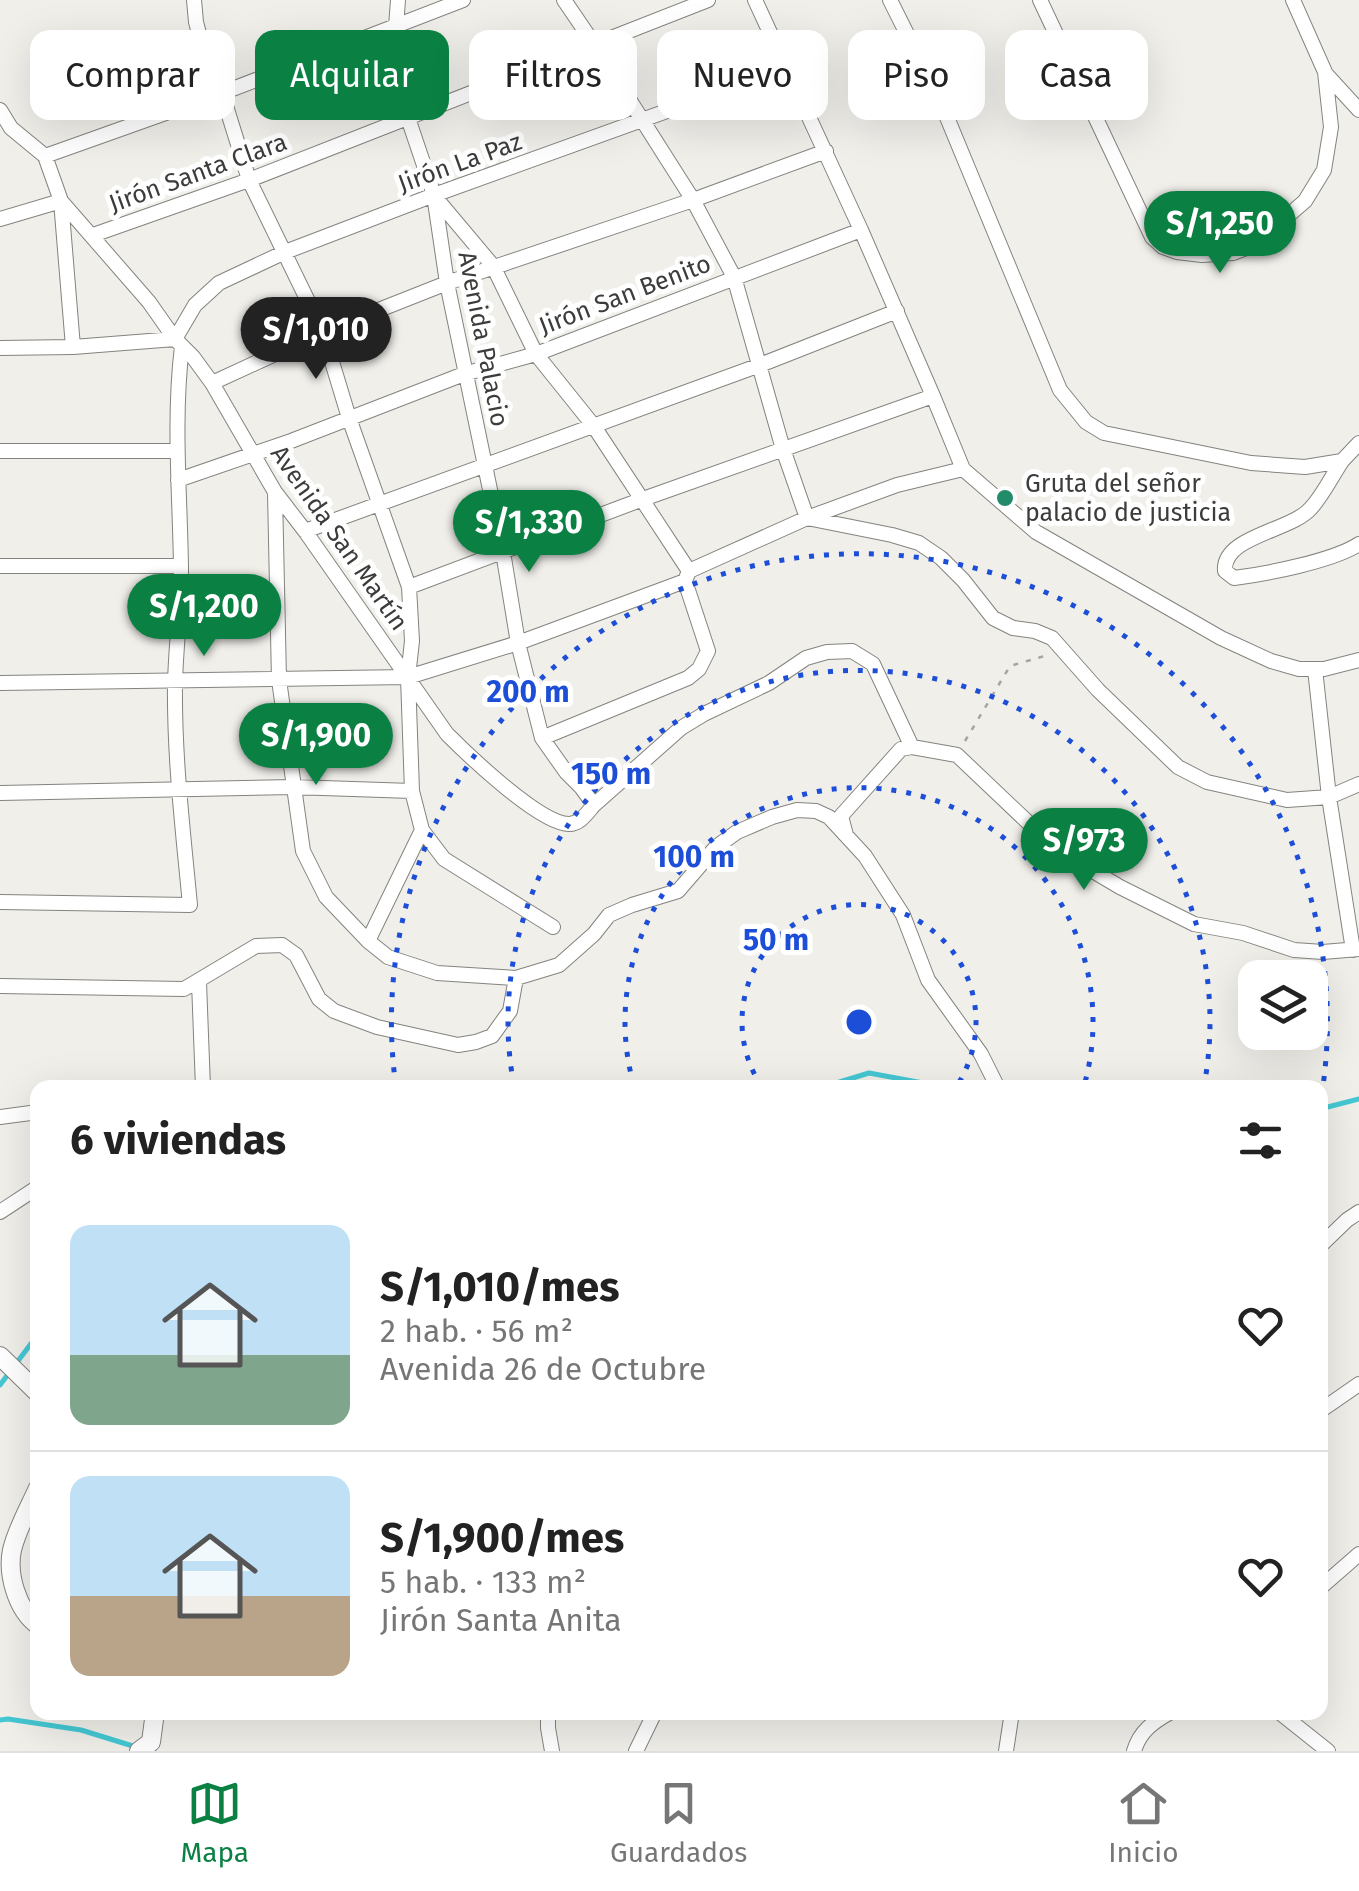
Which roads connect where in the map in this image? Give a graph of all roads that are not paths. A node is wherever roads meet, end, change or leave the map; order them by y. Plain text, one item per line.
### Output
1 (194, 0) edge
2 (398, 0) edge
3 (463, 0) edge
4 (564, 0) edge
5 (708, 0) edge
6 (755, 0) edge
7 (890, 0) edge
8 (1040, 0) edge
9 (1292, 0) edge
10 (396, 27) junction
11 (198, 30) edge
12 (396, 30) edge
13 (584, 30) edge
14 (630, 30) edge
15 (769, 30) edge
16 (1325, 72) junction
17 (235, 88) edge
18 (0, 110) edge
19 (637, 110) edge
20 (1359, 110) edge
21 (657, 116) edge
22 (146, 120) edge
23 (231, 120) edge
24 (403, 120) edge
25 (409, 120) edge
26 (811, 120) edge
27 (644, 121) junction
28 (5, 129) edge
29 (826, 151) junction
30 (45, 156) junction
31 (250, 180) junction
32 (434, 195) junction
33 (692, 200) junction
34 (60, 201) junction
35 (0, 219) edge
36 (862, 230) junction
37 (93, 235) junction
38 (285, 252) junction
39 (494, 266) junction
40 (734, 277) junction
41 (447, 283) junction
42 (897, 311) junction
43 (324, 332) junction
44 (178, 342) junction
45 (73, 347) junction
46 (0, 348) edge
47 (536, 354) junction
48 (760, 365) junction
49 (464, 374) junction
50 (212, 383) junction
51 (934, 396) junction
52 (349, 418) junction
53 (593, 424) junction
54 (1359, 443) edge
55 (783, 449) junction
56 (0, 450) edge
57 (177, 451) junction
58 (253, 454) junction
59 (1342, 460) junction
60 (485, 465) junction
61 (962, 469) junction
62 (178, 480) junction
63 (274, 492) junction
64 (643, 499) junction
65 (379, 503) junction
66 (807, 518) junction
67 (306, 531) junction
68 (1359, 544) edge
69 (503, 552) junction
70 (0, 566) edge
71 (181, 566) junction
72 (688, 576) junction
73 (409, 587) junction
74 (518, 643) junction
75 (1359, 660) edge
76 (1315, 669) junction
77 (408, 677) junction
78 (280, 680) junction
79 (176, 682) junction
80 (0, 683) edge
81 (542, 738) junction
82 (912, 748) junction
83 (1359, 784) edge
84 (293, 788) junction
85 (179, 789) junction
86 (412, 791) junction
87 (0, 793) edge
88 (1329, 796) junction
89 (594, 805) junction
90 (422, 830) junction
91 (846, 836) junction
92 (0, 902) edge
93 (553, 927) dead end
94 (368, 941) junction
95 (1356, 950) edge
96 (516, 978) junction
97 (198, 982) junction
98 (0, 986) edge
99 (204, 1080) edge
100 (994, 1080) edge
101 (30, 1113) edge
102 (0, 1117) edge
103 (30, 1192) edge
104 (0, 1212) edge
105 (1359, 1212) edge
106 (1328, 1238) edge
107 (2, 1357) edge
108 (1359, 1384) edge
109 (30, 1385) edge
110 (1328, 1406) edge
111 (30, 1507) edge
112 (1359, 1554) edge
113 (1328, 1579) edge
114 (30, 1619) edge
115 (155, 1720) edge
116 (548, 1720) edge
117 (651, 1720) edge
118 (1011, 1720) edge
119 (1158, 1720) edge
120 (1289, 1720) edge
121 (139, 1751) edge
122 (552, 1751) edge
123 (636, 1751) edge
124 (1006, 1751) edge
125 (1134, 1751) edge
126 (1328, 1751) edge

1 - 11 street
2 - 10 street, Avenida Palacio
3 - 10 street
4 - 13 street
5 - 14 street, Jirón Santa Clara
6 - 15 street
7 - 59 street
8 - 16 street
9 - 16 street
10 - 12 street, Avenida Palacio
10 - 17 street
16 - 20 street
18 - 28 street
19 - 27 street
21 - 27 street, Jirón La Paz
22 - 30 street
23 - 31 street
24 - 31 street, Jirón Santa Clara
25 - 32 street, Avenida Palacio
26 - 29 street
27 - 32 street, Jirón La Paz
27 - 33 street
28 - 30 street
29 - 33 street
29 - 36 street
30 - 34 street, Avenida San Martín
31 - 37 street, Jirón Santa Clara
31 - 38 street
32 - 38 street, Jirón La Paz
32 - 39 street
32 - 41 street, Avenida Palacio
33 - 39 street
33 - 40 street
34 - 35 street
34 - 37 street, Avenida San Martín
34 - 45 street
36 - 40 street, Jirón San Benito
36 - 42 street
37 - 44 street, Avenida San Martín
38 - 43 street
38 - 44 street, Jirón La Paz
39 - 41 street
39 - 47 street
40 - 47 street, Jirón San Benito
40 - 48 street
41 - 43 street
41 - 49 street, Avenida Palacio
42 - 48 street
42 - 51 street
43 - 50 street
43 - 52 street
44 - 45 street
44 - 50 street, Avenida San Martín
44 - 57 street
45 - 46 street
47 - 49 street, Jirón San Benito
47 - 53 street
48 - 53 street
48 - 55 street
49 - 52 street, Jirón San Benito
49 - 60 street, Avenida Palacio
50 - 58 street, Avenida San Martín
51 - 55 street
51 - 61 street
52 - 58 street, Jirón San Benito
52 - 65 street
53 - 60 street
53 - 64 street
54 - 59 street
55 - 64 street
55 - 66 street
56 - 57 street
57 - 62 street
58 - 62 street, Jirón San Benito
58 - 63 street, Avenida San Martín
59 - 68 street
60 - 65 street
60 - 69 street, Avenida Palacio
61 - 66 street
61 - 76 street
62 - 71 street
63 - 67 street, Avenida San Martín
63 - 78 street
64 - 69 street
64 - 72 street
65 - 67 street
65 - 73 street
66 - 72 street
66 - 88 street
67 - 77 street, Avenida San Martín
69 - 73 street
69 - 74 street, Avenida Palacio
70 - 71 street
71 - 79 street
72 - 74 street
72 - 81 street
73 - 77 street
74 - 77 street
74 - 81 street, Avenida Palacio
75 - 76 street
76 - 88 street
77 - 78 street
77 - 86 street
77 - 89 street
78 - 79 street
78 - 84 street
79 - 80 street
79 - 85 street
81 - 89 street, Avenida Palacio
82 - 89 street
82 - 91 street
82 - 95 street
83 - 88 street
84 - 85 street
84 - 86 street
84 - 94 street
85 - 87 street
85 - 92 street
86 - 90 street
88 - 95 street
90 - 93 street
90 - 94 street
91 - 96 street
91 - 100 street
94 - 96 street
96 - 97 street
97 - 98 street
97 - 99 street
101 - 102 street
103 - 104 street
105 - 106 street
107 - 109 street
108 - 110 street
111 - 114 street
112 - 113 street
115 - 121 street
116 - 122 street
117 - 123 street
118 - 124 street
119 - 125 street
120 - 126 street

